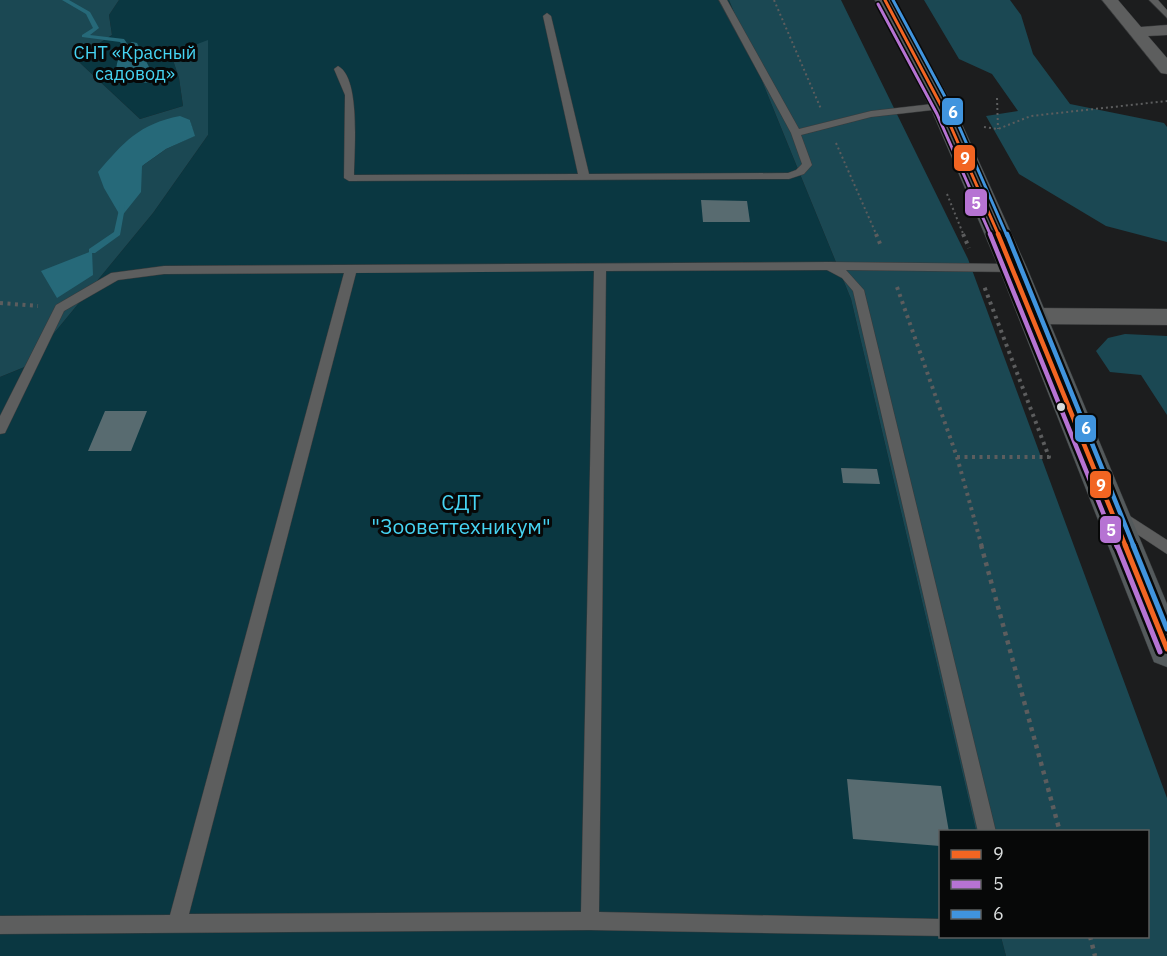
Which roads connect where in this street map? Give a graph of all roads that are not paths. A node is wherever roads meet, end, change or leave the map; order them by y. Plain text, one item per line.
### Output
1 (723, 0) edge
2 (885, 0) edge
3 (1110, 0) edge
4 (1153, 0) edge
5 (1165, 11) edge
6 (547, 16) dead end
7 (1167, 30) edge
8 (1137, 32) junction
9 (338, 69) dead end
10 (1167, 69) edge
11 (941, 106) junction
12 (796, 133) junction
13 (584, 176) junction
14 (829, 266) junction
15 (600, 268) junction
16 (1013, 268) junction
17 (351, 269) junction
18 (1033, 316) junction
19 (1167, 317) edge
20 (0, 429) edge
21 (1110, 508) junction
22 (1167, 548) edge
23 (1167, 649) edge
24 (987, 830) edge
25 (590, 921) junction
26 (177, 924) junction
27 (0, 925) edge
28 (939, 928) edge

1 - 12 lane
2 - 11 main road
3 - 8 street
4 - 5 lane
6 - 13 lane
7 - 8 street
8 - 10 street
9 - 13 lane
11 - 12 lane
11 - 16 main road
12 - 13 lane
14 - 15 lane
14 - 16 lane
14 - 24 lane
15 - 17 lane
15 - 25 lane
16 - 18 main road
17 - 20 lane
17 - 26 lane
18 - 19 street
18 - 21 main road
21 - 22 lane
21 - 23 main road
25 - 26 lane
25 - 28 lane
26 - 27 lane

